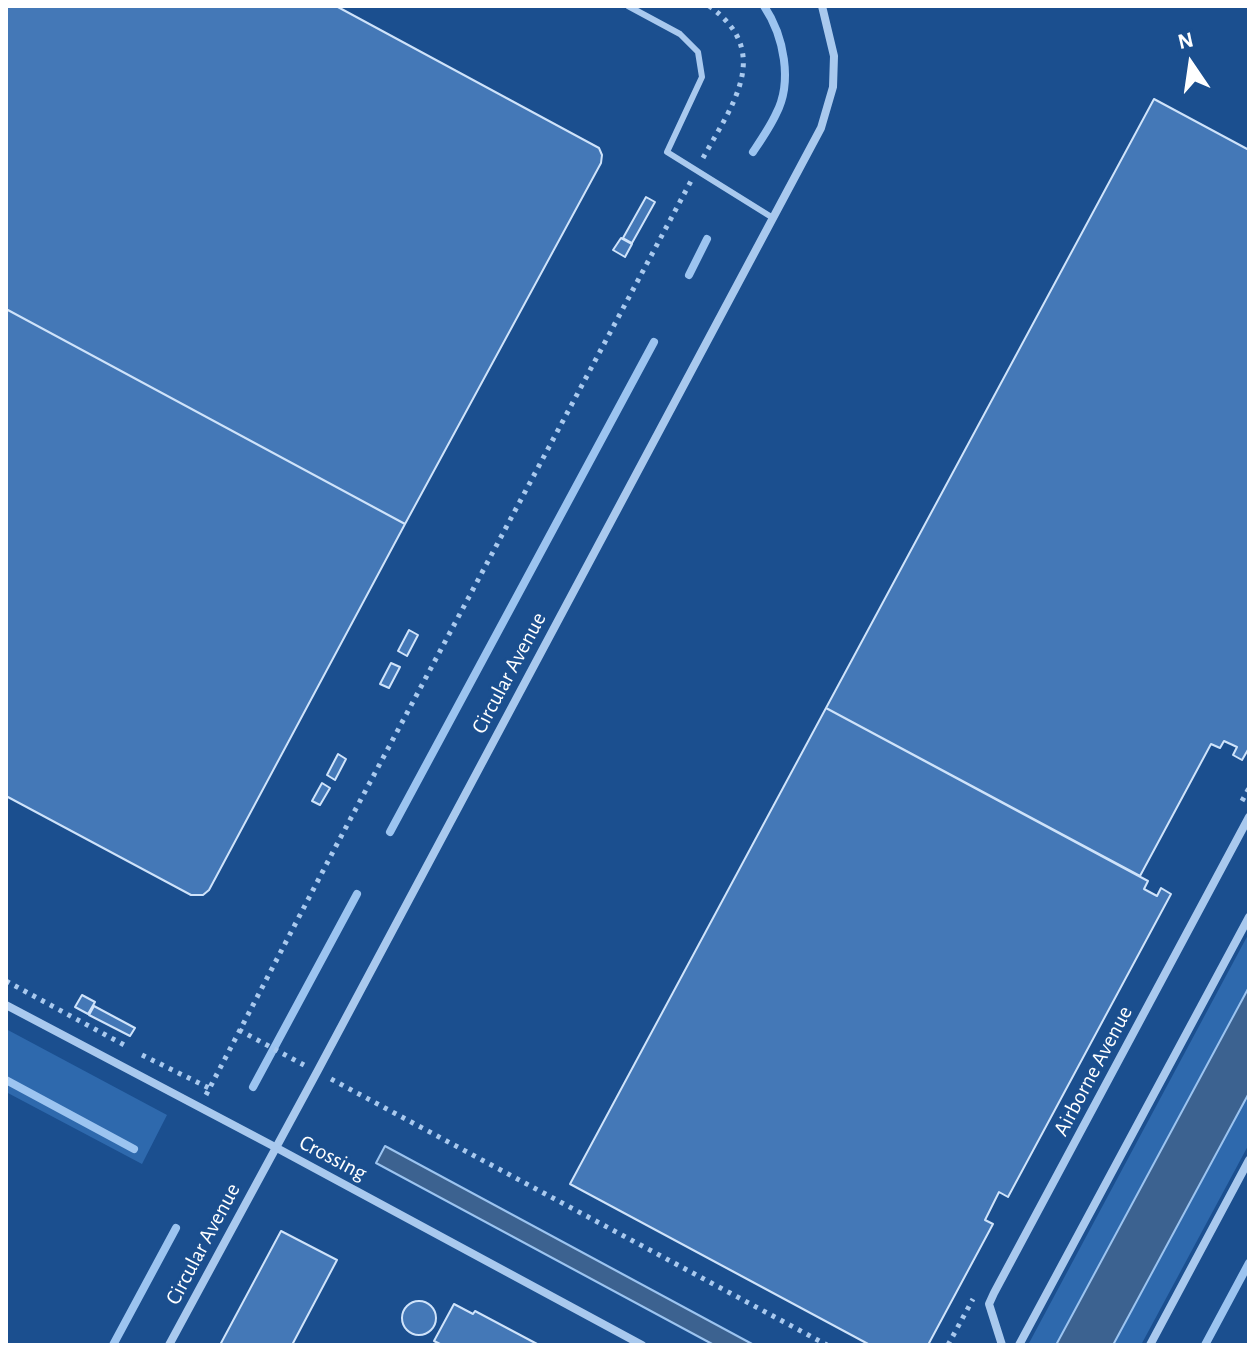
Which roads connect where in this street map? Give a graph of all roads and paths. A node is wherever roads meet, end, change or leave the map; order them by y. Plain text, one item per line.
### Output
1 (628, 6) edge
2 (709, 6) edge
3 (822, 6) edge
4 (697, 171) junction
5 (773, 218) junction
6 (1249, 817) edge
7 (1249, 917) edge
8 (6, 981) edge
9 (6, 1005) edge
10 (239, 1030) junction
11 (127, 1047) dead end
12 (140, 1054) dead end
13 (313, 1070) junction
14 (209, 1088) junction
15 (199, 1108) junction
16 (275, 1147) junction
17 (1249, 1160) edge
18 (169, 1345) edge
19 (642, 1345) edge
20 (827, 1345) edge
21 (1002, 1345) edge
22 (1019, 1345) edge
23 (1150, 1345) edge

1 - 4 lane
2 - 4 path
3 - 5 street, Circular Avenue
4 - 5 lane
4 - 10 path
5 - 13 street, Circular Avenue
6 - 21 street, Airborne Avenue
7 - 22 street
8 - 11 path
9 - 15 street, Crossing
10 - 13 path
10 - 14 path
12 - 14 path
13 - 16 street, Circular Avenue
13 - 20 path
14 - 15 path
15 - 16 street, Crossing
16 - 18 street, Circular Avenue
16 - 19 street, Crossing
17 - 23 street

